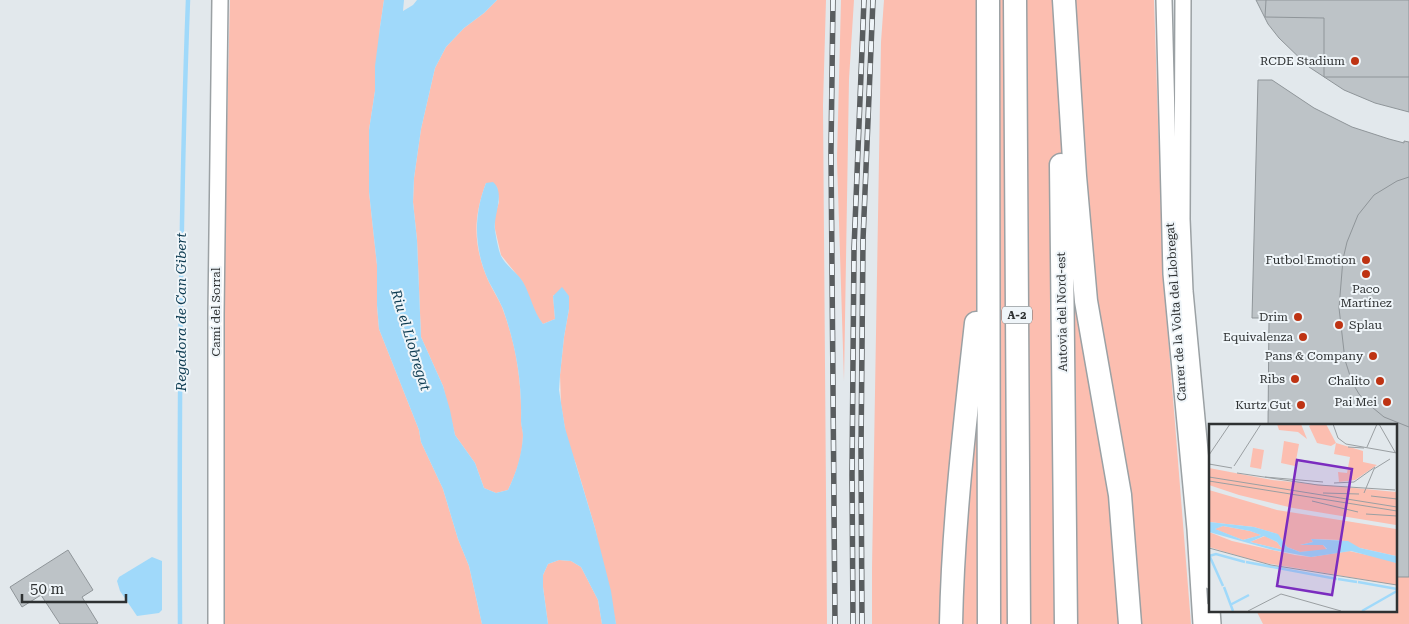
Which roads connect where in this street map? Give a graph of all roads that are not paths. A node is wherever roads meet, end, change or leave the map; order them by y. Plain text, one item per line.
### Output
1 (220, 0) edge
2 (988, 0) edge
3 (1016, 0) edge
4 (1059, 0) edge
5 (1064, 0) edge
6 (1164, 0) edge
7 (1182, 0) edge
8 (988, 210) junction
9 (1209, 566) edge
10 (216, 624) edge
11 (951, 624) edge
12 (989, 624) edge
13 (1019, 624) edge
14 (1066, 624) edge
15 (1130, 624) edge
16 (1201, 624) edge

1 - 10 street, Camí del Sorral
2 - 8 highway
3 - 13 highway, A-2
4 - 14 highway, Autovia del Nord-est
5 - 15 highway
6 - 16 street, Carrer de la Volta del Llobregat
7 - 9 street, Carrer de la Volta del Llobregat
8 - 11 highway
8 - 12 highway

